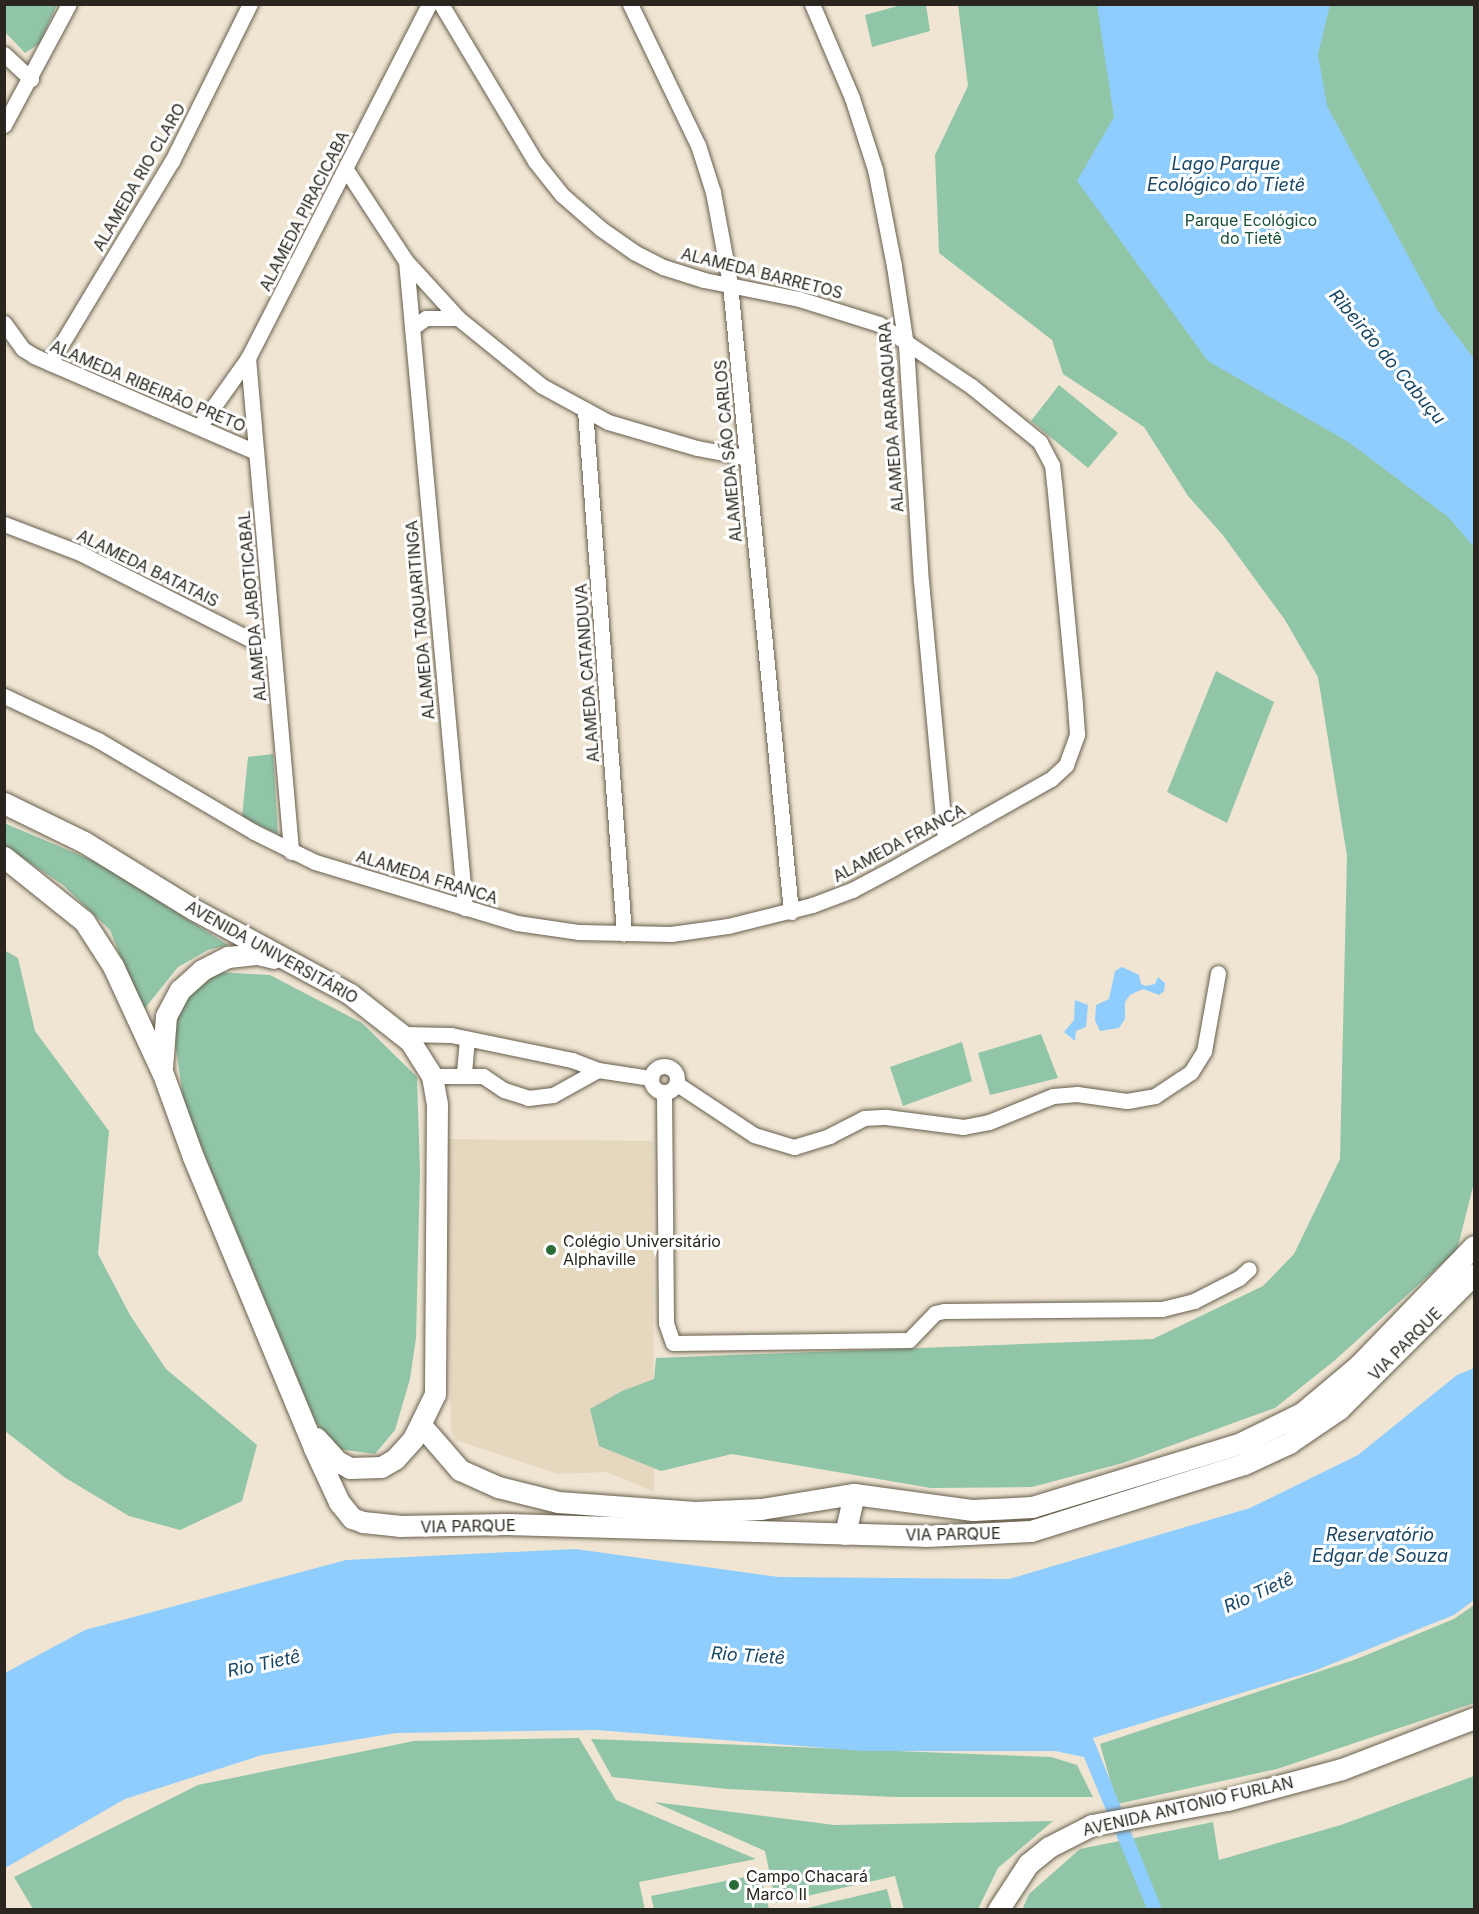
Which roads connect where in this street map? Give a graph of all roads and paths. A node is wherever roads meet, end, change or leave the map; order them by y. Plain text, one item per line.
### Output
1 (69, 4) edge
2 (250, 4) edge
3 (429, 4) edge
4 (441, 4) edge
5 (630, 4) edge
6 (812, 4) edge
7 (4, 54) edge
8 (31, 79) junction
9 (4, 125) edge
10 (346, 171) junction
11 (406, 261) junction
12 (730, 284) junction
13 (458, 318) junction
14 (4, 323) edge
15 (412, 328) junction
16 (906, 345) junction
17 (248, 358) junction
18 (50, 363) junction
19 (585, 410) junction
20 (199, 427) junction
21 (256, 452) junction
22 (745, 457) junction
23 (4, 524) edge
24 (273, 651) junction
25 (4, 696) edge
26 (4, 803) edge
27 (945, 839) junction
28 (291, 852) junction
29 (4, 857) edge
30 (465, 908) junction
31 (791, 912) junction
32 (624, 934) junction
33 (287, 960) junction
34 (1218, 973) dead end
35 (403, 1034) junction
36 (467, 1039) junction
37 (598, 1070) junction
38 (464, 1073) junction
39 (163, 1074) junction
40 (432, 1076) junction
41 (651, 1078) junction
42 (670, 1089) junction
43 (1474, 1246) edge
44 (1249, 1269) dead end
45 (1474, 1274) edge
46 (421, 1425) junction
47 (307, 1428) junction
48 (854, 1494) junction
49 (845, 1534) junction
50 (1474, 1718) edge
51 (998, 1910) edge

1 - 8 street
2 - 18 street, ALAMEDA RIO CLARO
3 - 10 street, ALAMEDA PIRACICABA
4 - 12 street, ALAMEDA BARRETOS
5 - 12 street, ALAMEDA SÃO CARLOS
6 - 16 street, ALAMEDA ARARAQUARA
7 - 8 street
8 - 9 street
10 - 11 street
10 - 17 street, ALAMEDA PIRACICABA
11 - 13 street
11 - 15 street, ALAMEDA TAQUARITINGA
12 - 16 street, ALAMEDA BARRETOS
12 - 22 street, ALAMEDA SÃO CARLOS
13 - 15 street
13 - 19 street
14 - 18 street, ALAMEDA RIBEIRÃO PRETO
15 - 30 street, ALAMEDA TAQUARITINGA
16 - 27 street, ALAMEDA ARARAQUARA
16 - 27 street, ALAMEDA FRANCA
17 - 20 street, ALAMEDA PIRACICABA
17 - 21 street, ALAMEDA JABOTICABAL
18 - 20 street, ALAMEDA RIBEIRÃO PRETO
19 - 22 street
19 - 32 street, ALAMEDA CATANDUVA
20 - 21 street, ALAMEDA RIBEIRÃO PRETO
21 - 24 street, ALAMEDA JABOTICABAL
22 - 31 street, ALAMEDA SÃO CARLOS
23 - 24 street, ALAMEDA BATATAIS
24 - 28 street, ALAMEDA JABOTICABAL
25 - 28 street, ALAMEDA FRANCA
26 - 33 main road, AVENIDA UNIVERSITÁRIO
27 - 31 street, ALAMEDA FRANCA
28 - 30 street, ALAMEDA FRANCA
29 - 39 main road
30 - 32 street, ALAMEDA FRANCA
31 - 32 street, ALAMEDA FRANCA
33 - 35 main road, AVENIDA UNIVERSITÁRIO
33 - 39 main road
34 - 42 street
35 - 36 street
35 - 40 main road, AVENIDA UNIVERSITÁRIO
36 - 37 street
36 - 38 street
37 - 38 street
37 - 41 street
38 - 40 street
39 - 47 main road
40 - 46 main road, AVENIDA UNIVERSITÁRIO
41 - 42 street
41 - 42 street
42 - 44 street
43 - 48 main road, VIA PARQUE
45 - 49 main road, VIA PARQUE
46 - 47 main road, AVENIDA UNIVERSITÁRIO
46 - 48 main road, VIA PARQUE
47 - 49 main road, VIA PARQUE
48 - 49 main road
50 - 51 main road, AVENIDA ANTONIO FURLAN

